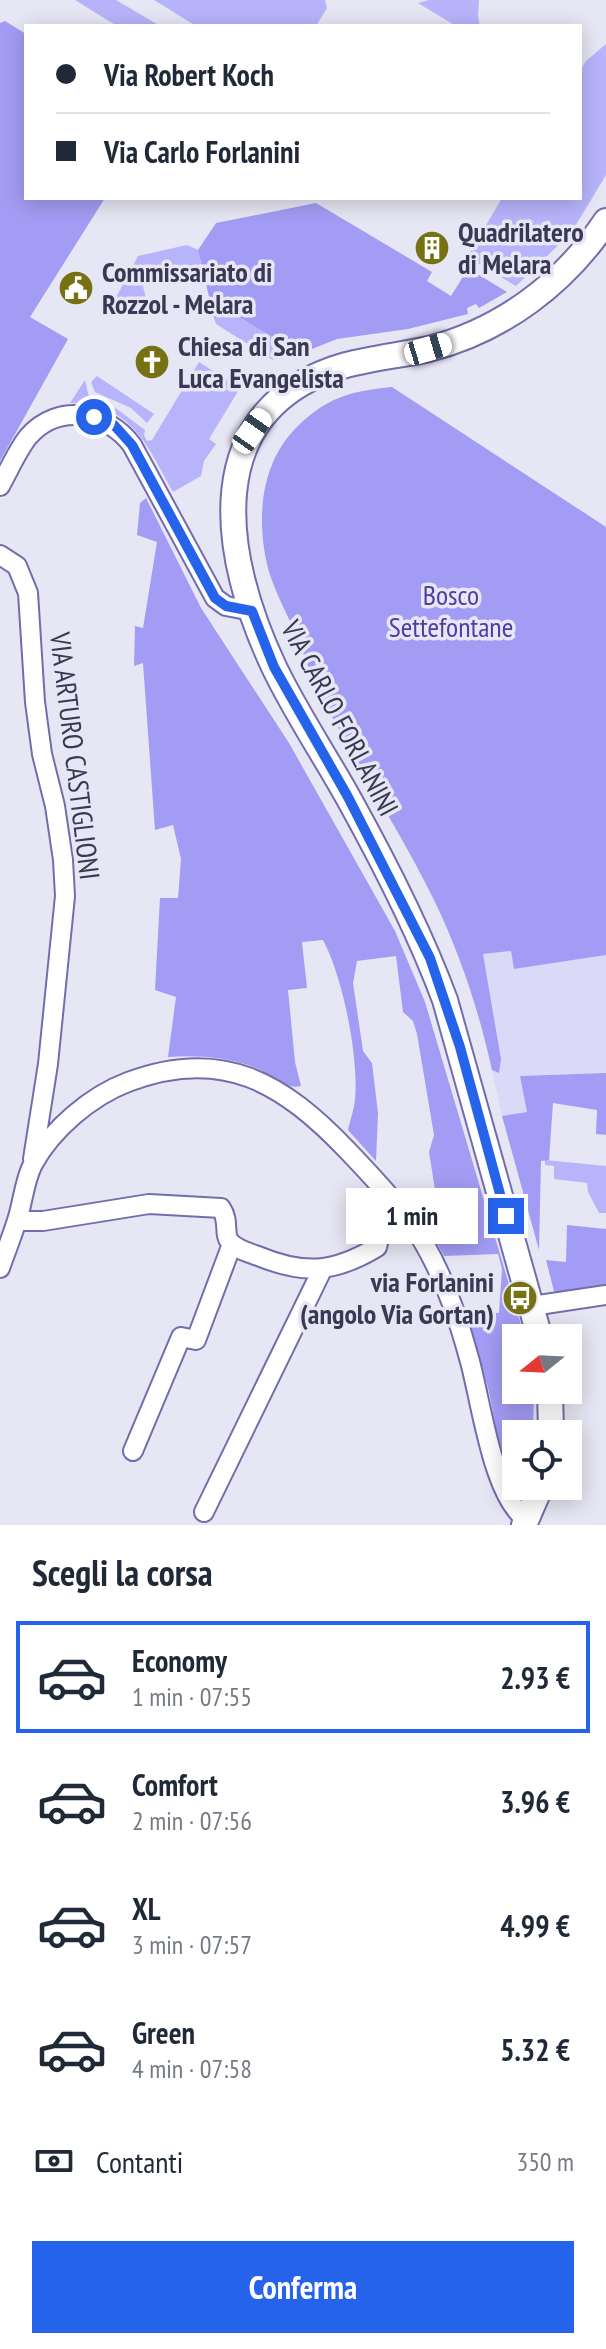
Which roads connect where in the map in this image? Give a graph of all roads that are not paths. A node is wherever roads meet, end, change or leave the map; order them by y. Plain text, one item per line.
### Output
1 (606, 221) edge
2 (0, 486) edge
3 (0, 555) edge
4 (252, 611) junction
5 (32, 1165) junction
6 (394, 1202) junction
7 (17, 1221) junction
8 (232, 1244) junction
9 (0, 1268) edge
10 (322, 1270) junction
11 (606, 1295) edge
12 (532, 1306) junction
13 (536, 1324) edge
14 (133, 1451) dead end
15 (535, 1500) edge
16 (204, 1512) dead end
17 (526, 1523) edge

1 - 4 main road, VIA CARLO FORLANINI
2 - 4 street
3 - 5 street, VIA ARTURO CASTIGLIONI
4 - 12 main road, VIA CARLO FORLANINI
5 - 6 street
5 - 7 street, VIA ARTURO CASTIGLIONI
6 - 10 street
6 - 17 street
7 - 8 street
7 - 9 street, VIA ARTURO CASTIGLIONI
8 - 10 street
8 - 14 street
10 - 16 street
11 - 12 street
12 - 13 main road, VIA CARLO FORLANINI
15 - 17 main road

